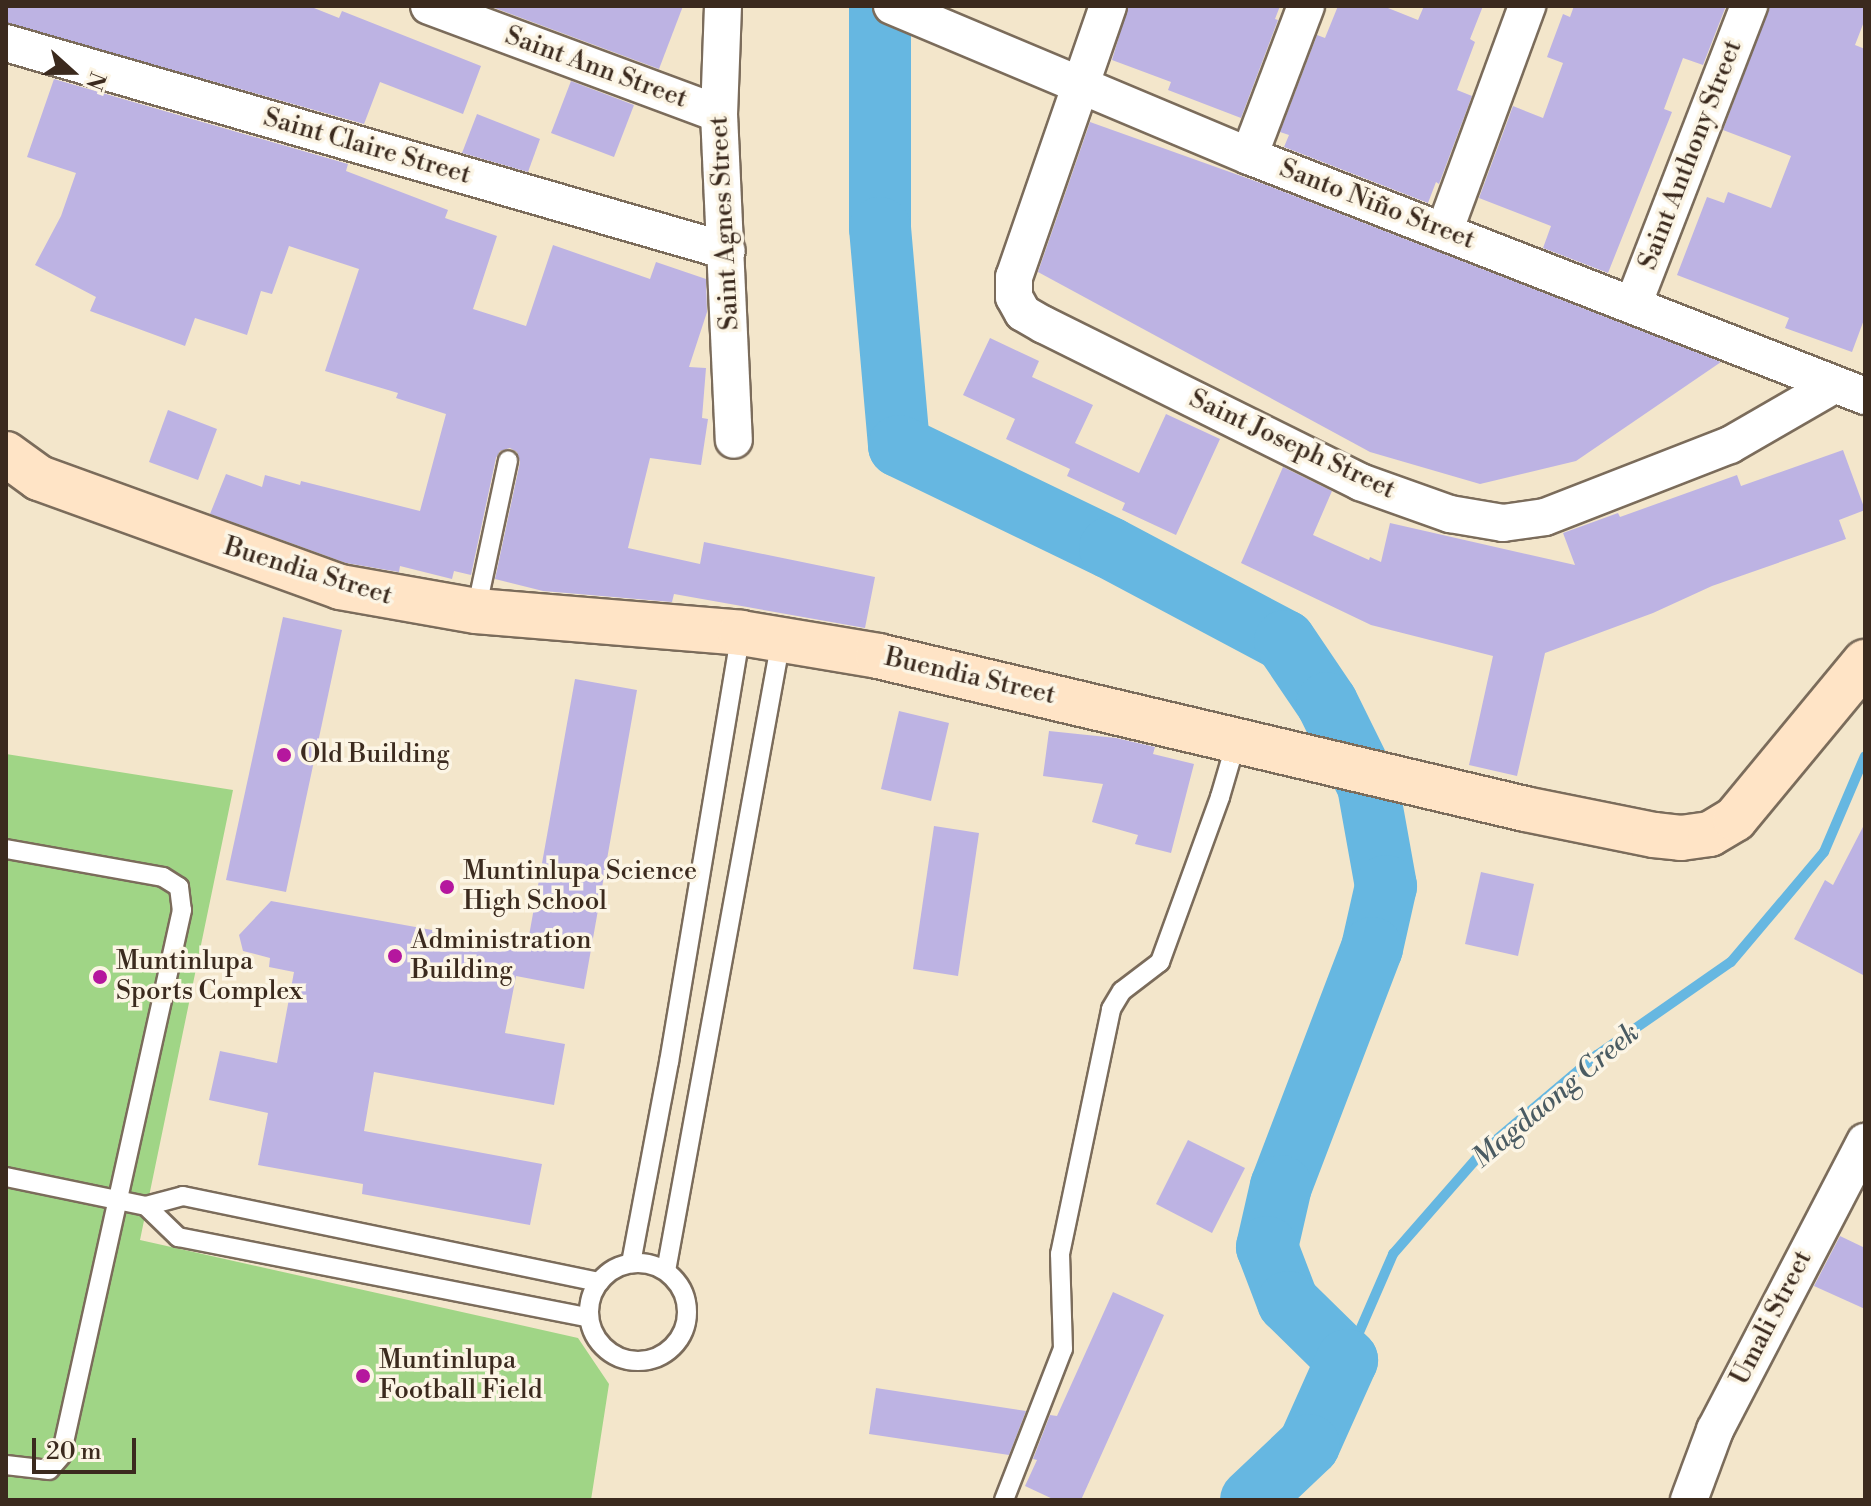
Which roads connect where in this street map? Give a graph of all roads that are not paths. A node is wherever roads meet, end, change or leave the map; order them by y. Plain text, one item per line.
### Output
1 (429, 6) edge
2 (723, 6) edge
3 (892, 6) edge
4 (1108, 6) edge
5 (1306, 6) edge
6 (1527, 6) edge
7 (1749, 6) edge
8 (6, 43) edge
9 (1080, 88) junction
10 (719, 114) junction
11 (1249, 156) junction
12 (1444, 232) junction
13 (727, 251) junction
14 (1633, 305) junction
15 (1850, 391) edge
16 (734, 440) dead end
17 (508, 460) dead end
18 (17, 469) edge
19 (476, 611) junction
20 (761, 635) junction
21 (1865, 662) edge
22 (1237, 739) junction
23 (6, 849) edge
24 (687, 950) junction
25 (722, 955) junction
26 (669, 1062) junction
27 (699, 1075) junction
28 (1865, 1142) edge
29 (6, 1177) edge
30 (119, 1200) junction
31 (146, 1206) junction
32 (631, 1263) junction
33 (666, 1271) junction
34 (599, 1282) junction
35 (589, 1318) junction
36 (6, 1465) edge
37 (1004, 1500) edge
38 (1689, 1500) edge

1 - 10 street, Saint Ann Street
2 - 10 street, Saint Agnes Street
3 - 9 street, Santo Niño Street
4 - 9 street, Saint Joseph Street
5 - 11 street
6 - 12 street
7 - 14 street, Saint Anthony Street
8 - 13 street, Saint Claire Street
9 - 11 street, Santo Niño Street
9 - 15 street, Saint Joseph Street
10 - 13 street, Saint Agnes Street
11 - 12 street, Santo Niño Street
12 - 14 street, Santo Niño Street
13 - 16 street, Saint Agnes Street
14 - 15 street, Santo Niño Street
17 - 19 lane
18 - 19 street, Buendia Street
19 - 20 street, Buendia Street
20 - 22 street, Buendia Street
20 - 24 lane
20 - 25 lane
21 - 22 street, Buendia Street
22 - 37 lane
23 - 30 lane
24 - 25 lane
24 - 26 lane
25 - 27 lane
26 - 27 lane
26 - 32 lane
27 - 33 lane
28 - 38 street, Umali Street
29 - 30 lane
30 - 31 lane
30 - 36 lane
31 - 34 lane
31 - 35 lane
32 - 33 lane
32 - 34 lane
33 - 35 lane
34 - 35 lane

